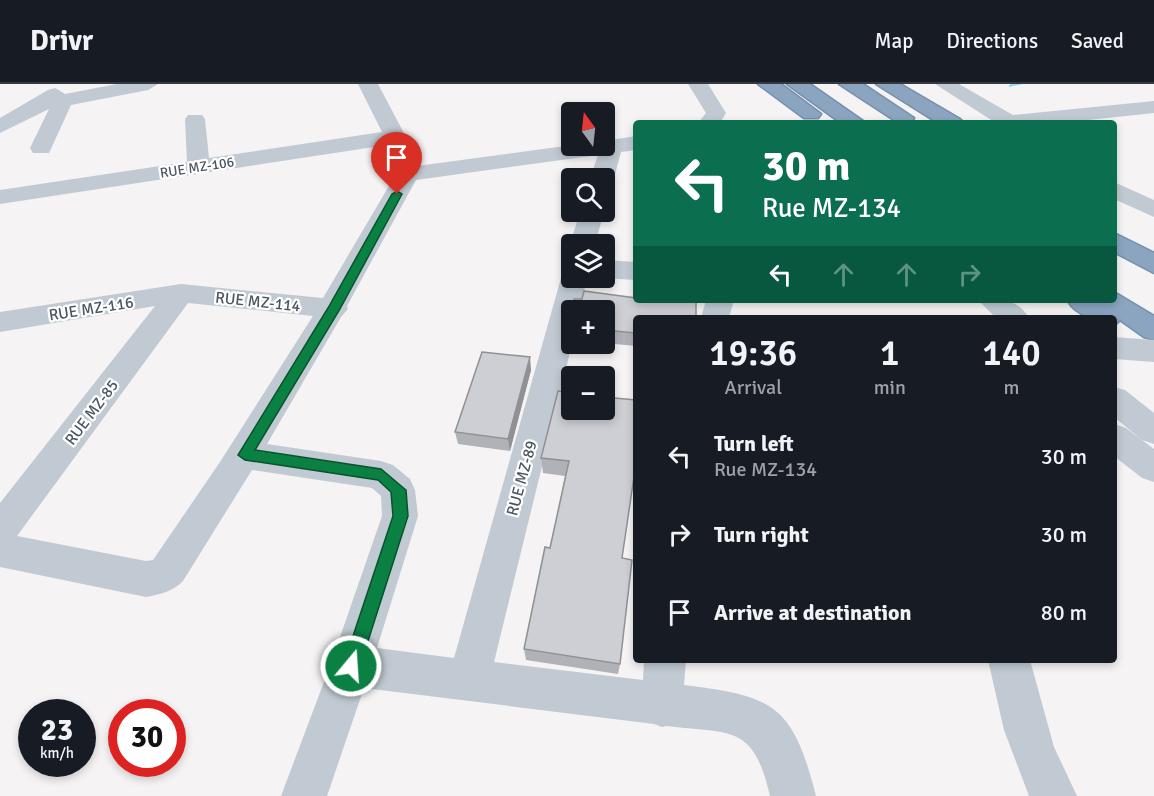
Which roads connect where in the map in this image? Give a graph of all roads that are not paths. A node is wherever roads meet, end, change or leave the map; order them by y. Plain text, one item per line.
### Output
1 (148, 84) edge
2 (368, 84) edge
3 (698, 84) edge
4 (768, 84) edge
5 (797, 84) edge
6 (849, 84) edge
7 (886, 84) edge
8 (945, 84) edge
9 (68, 92) edge
10 (1154, 107) edge
11 (905, 118) edge
12 (195, 119) dead end
13 (711, 120) edge
14 (820, 120) edge
15 (851, 120) edge
16 (948, 120) edge
17 (1006, 120) edge
18 (1028, 120) edge
19 (0, 127) edge
20 (395, 137) junction
21 (633, 144) edge
22 (615, 147) edge
23 (41, 148) dead end
24 (561, 154) edge
25 (199, 167) junction
26 (408, 174) junction
27 (1117, 191) edge
28 (0, 197) edge
29 (1154, 210) edge
30 (1117, 243) edge
31 (1154, 264) edge
32 (615, 270) edge
33 (633, 271) edge
34 (571, 288) edge
35 (182, 293) junction
36 (996, 303) edge
37 (1085, 303) edge
38 (1115, 303) edge
39 (334, 309) junction
40 (1011, 315) edge
41 (1103, 315) edge
42 (0, 322) edge
43 (1117, 325) edge
44 (1154, 330) edge
45 (1117, 348) edge
46 (1154, 351) edge
47 (1117, 401) edge
48 (1154, 431) edge
49 (1117, 439) edge
50 (245, 455) junction
51 (1154, 468) edge
52 (0, 531) edge
53 (0, 550) edge
54 (665, 663) edge
55 (1010, 663) edge
56 (351, 666) junction
57 (469, 679) junction
58 (662, 706) junction
59 (304, 796) edge
60 (793, 796) edge
61 (1054, 796) edge

1 - 9 street
2 - 20 street
3 - 13 street
4 - 14 highway
5 - 15 highway
6 - 11 highway
7 - 16 highway
8 - 17 street
9 - 19 street
9 - 23 street
10 - 18 street
12 - 25 street
20 - 25 street, RUE MZ-106
20 - 26 street
21 - 22 street
24 - 26 street
25 - 28 street, RUE MZ-106
26 - 39 street
27 - 29 street
30 - 31 highway
32 - 33 street
34 - 57 street, RUE MZ-89
35 - 39 street, RUE MZ-114
35 - 42 street, RUE MZ-116
35 - 52 street, RUE MZ-85
36 - 40 street
37 - 41 highway
38 - 44 highway
39 - 50 street
43 - 46 highway
45 - 46 street
47 - 48 street
49 - 51 street
50 - 53 street
50 - 56 street
54 - 58 street
55 - 61 street
56 - 57 street
56 - 59 street
57 - 58 street
58 - 60 street

